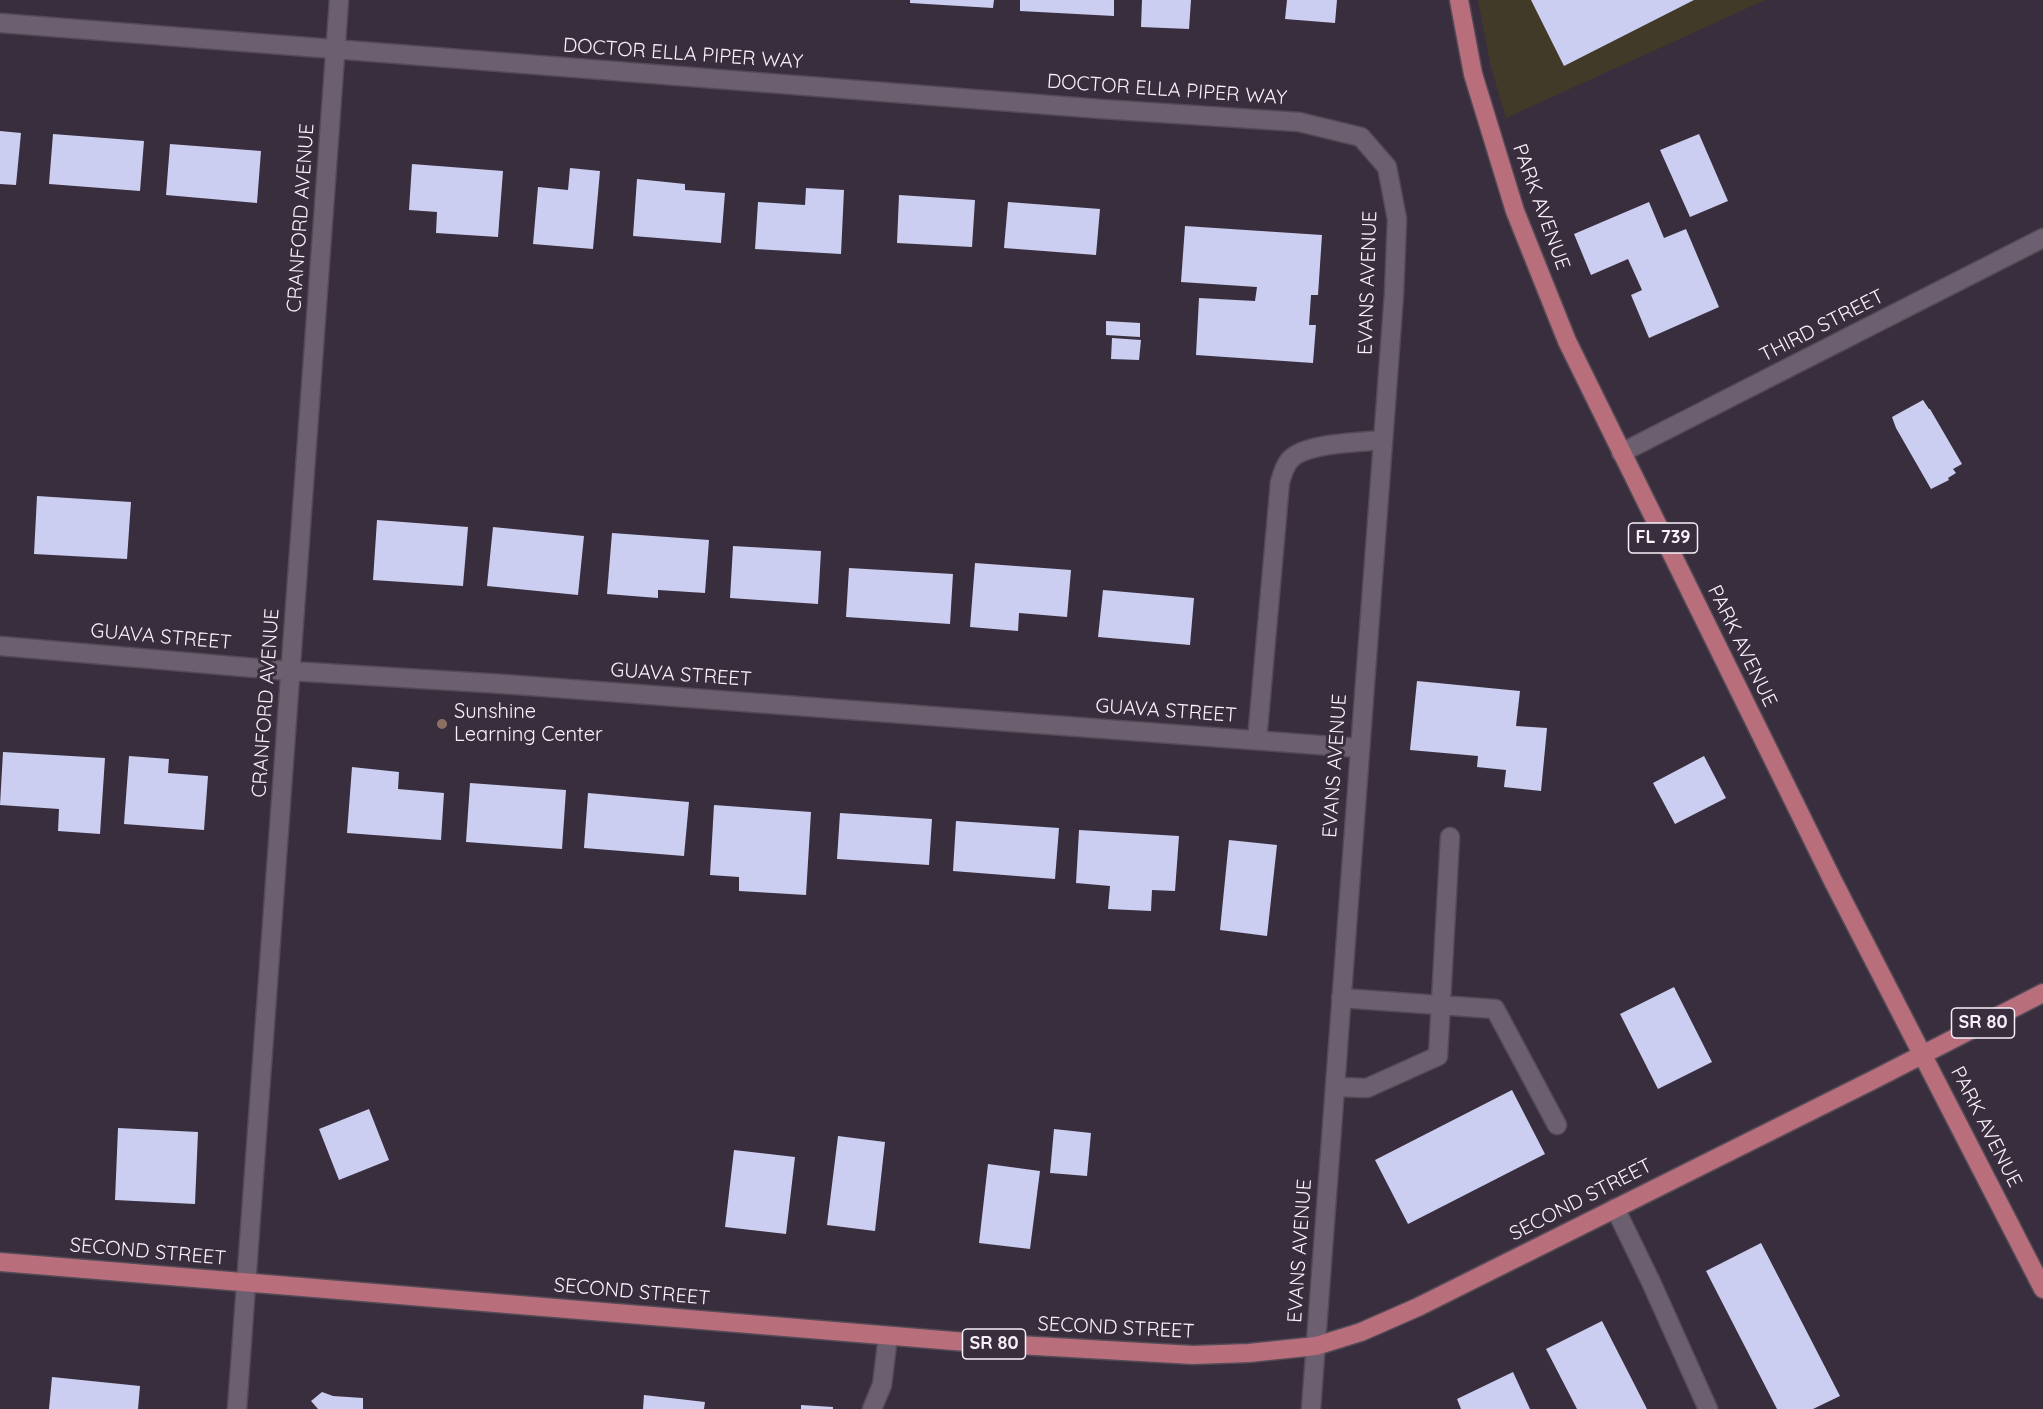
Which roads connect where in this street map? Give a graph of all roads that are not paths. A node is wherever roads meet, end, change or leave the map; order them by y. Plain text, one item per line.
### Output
1 (339, 0) edge
2 (1459, 0) edge
3 (0, 23) edge
4 (336, 50) junction
5 (1361, 136) joint
6 (2043, 238) edge
7 (1383, 440) junction
8 (1621, 453) junction
9 (0, 646) edge
10 (290, 671) junction
11 (1257, 740) junction
12 (1359, 748) junction
13 (1450, 837) dead end
14 (2043, 993) edge
15 (1341, 998) junction
16 (1441, 1006) junction
17 (1924, 1054) junction
18 (1335, 1087) junction
19 (1557, 1125) dead end
20 (1615, 1208) junction
21 (0, 1262) edge
22 (247, 1283) junction
23 (2043, 1289) edge
24 (888, 1336) junction
25 (1316, 1346) junction
26 (237, 1409) edge
27 (872, 1409) edge
28 (1311, 1409) edge
29 (1708, 1409) edge

1 - 4 street, CRANFORD AVENUE
2 - 8 main road, PARK AVENUE / FL 739
3 - 4 street, DOCTOR ELLA PIPER WAY
4 - 5 street, DOCTOR ELLA PIPER WAY
4 - 10 street, CRANFORD AVENUE
5 - 7 street, EVANS AVENUE
6 - 8 street, THIRD STREET
7 - 11 street
7 - 12 street, EVANS AVENUE
8 - 17 main road, PARK AVENUE / FL 739
9 - 10 street, GUAVA STREET
10 - 11 street, GUAVA STREET
10 - 22 street, CRANFORD AVENUE
11 - 12 street, GUAVA STREET
12 - 15 street, EVANS AVENUE
13 - 16 street
14 - 17 main road, SECOND STREET / SR 80
15 - 16 street
15 - 18 street, EVANS AVENUE
16 - 18 street
16 - 19 street
17 - 20 main road, SECOND STREET / SR 80
17 - 23 main road, PARK AVENUE
18 - 25 street, EVANS AVENUE
20 - 25 main road, SECOND STREET / SR 80
20 - 29 street
21 - 22 main road, SECOND STREET / SR 80
22 - 24 main road, SECOND STREET / SR 80
22 - 26 street, CRANFORD AVENUE
24 - 25 main road, SECOND STREET / SR 80
24 - 27 street
25 - 28 street, EVANS AVENUE

